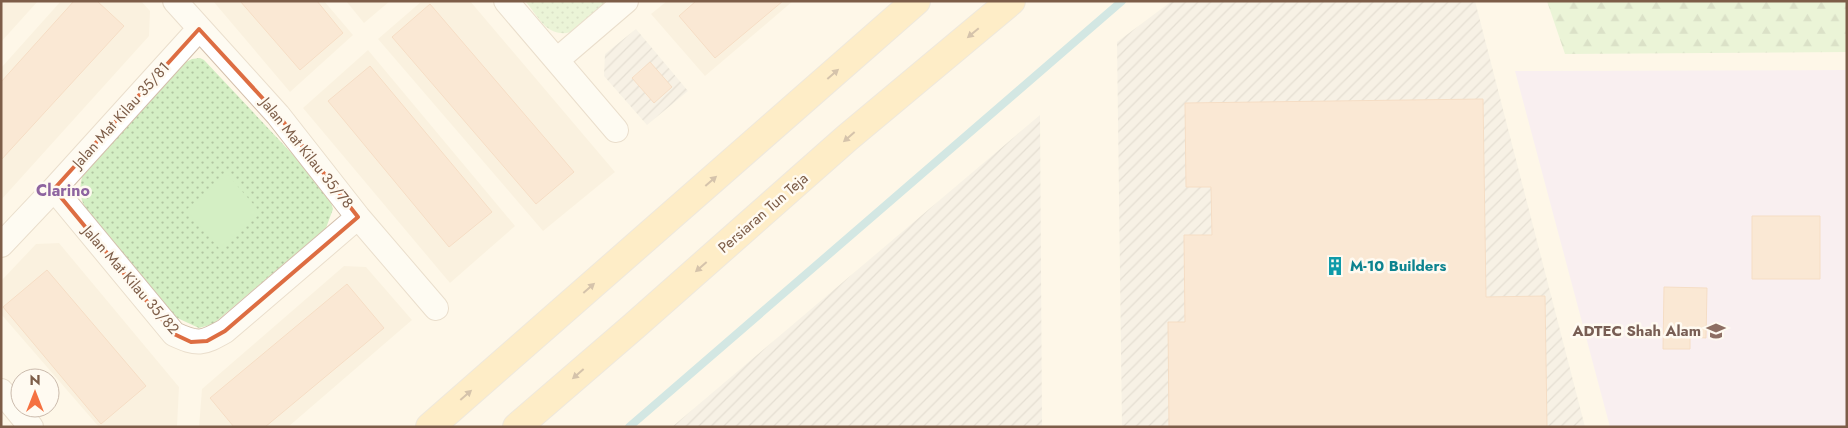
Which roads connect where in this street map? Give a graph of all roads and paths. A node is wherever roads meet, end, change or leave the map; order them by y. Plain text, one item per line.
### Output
1 (175, 1) edge
2 (506, 1) edge
3 (626, 1) edge
4 (916, 1) edge
5 (1011, 1) edge
6 (199, 29) junction
7 (557, 60) junction
8 (616, 130) dead end
9 (54, 189) junction
10 (358, 217) junction
11 (1, 246) edge
12 (436, 308) dead end
13 (1, 391) edge
14 (31, 427) edge
15 (430, 427) edge
16 (517, 427) edge

1 - 6 street, Jalan Mat Kilau 35/78
2 - 7 street
3 - 7 street
15 -> 4 main road
5 -> 16 main road, Persiaran Tun Teja
6 - 9 street, Jalan Mat Kilau 35/81
6 - 10 street, Jalan Mat Kilau 35/78
7 - 8 street
9 - 10 street, Jalan Mat Kilau 35/82
9 - 11 street, Jalan Mat Kilau 35/81
10 - 12 street, Jalan Mat Kilau 35/78
13 - 14 street

